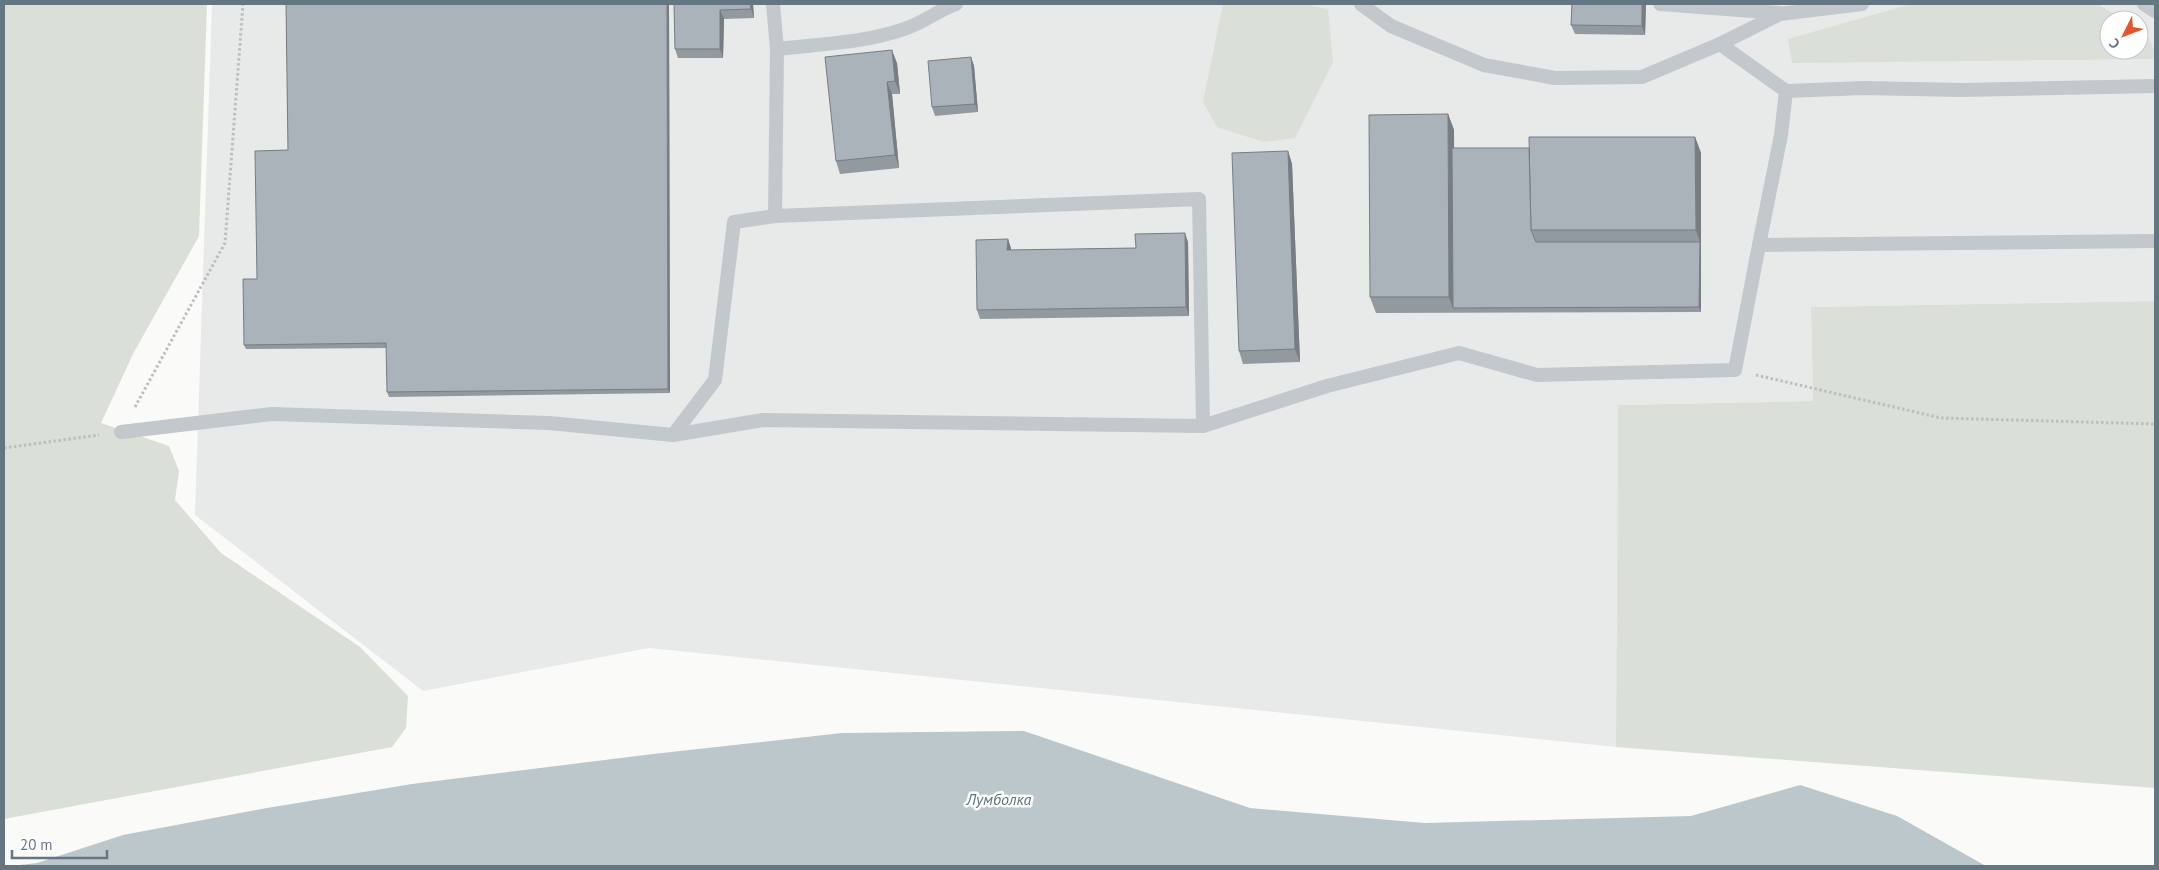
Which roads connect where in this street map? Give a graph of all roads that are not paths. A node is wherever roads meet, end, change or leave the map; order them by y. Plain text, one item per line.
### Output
1 (773, 4) edge
2 (956, 4) edge
3 (1360, 4) edge
4 (1660, 4) edge
5 (1862, 4) edge
6 (2144, 4) edge
7 (2155, 11) edge
8 (1780, 14) junction
9 (1720, 44) junction
10 (777, 49) junction
11 (2155, 86) edge
12 (1786, 91) junction
13 (775, 216) junction
14 (2155, 241) edge
15 (1759, 245) junction
16 (1203, 426) junction
17 (121, 432) road end
18 (673, 436) junction

1 - 10 lane
2 - 10 lane
3 - 9 lane
4 - 8 lane
5 - 8 lane
6 - 7 lane
8 - 9 lane
9 - 12 lane
10 - 13 lane
11 - 12 lane
12 - 15 lane
13 - 16 lane
13 - 18 lane
14 - 15 lane
15 - 16 lane
16 - 18 lane
17 - 18 lane

